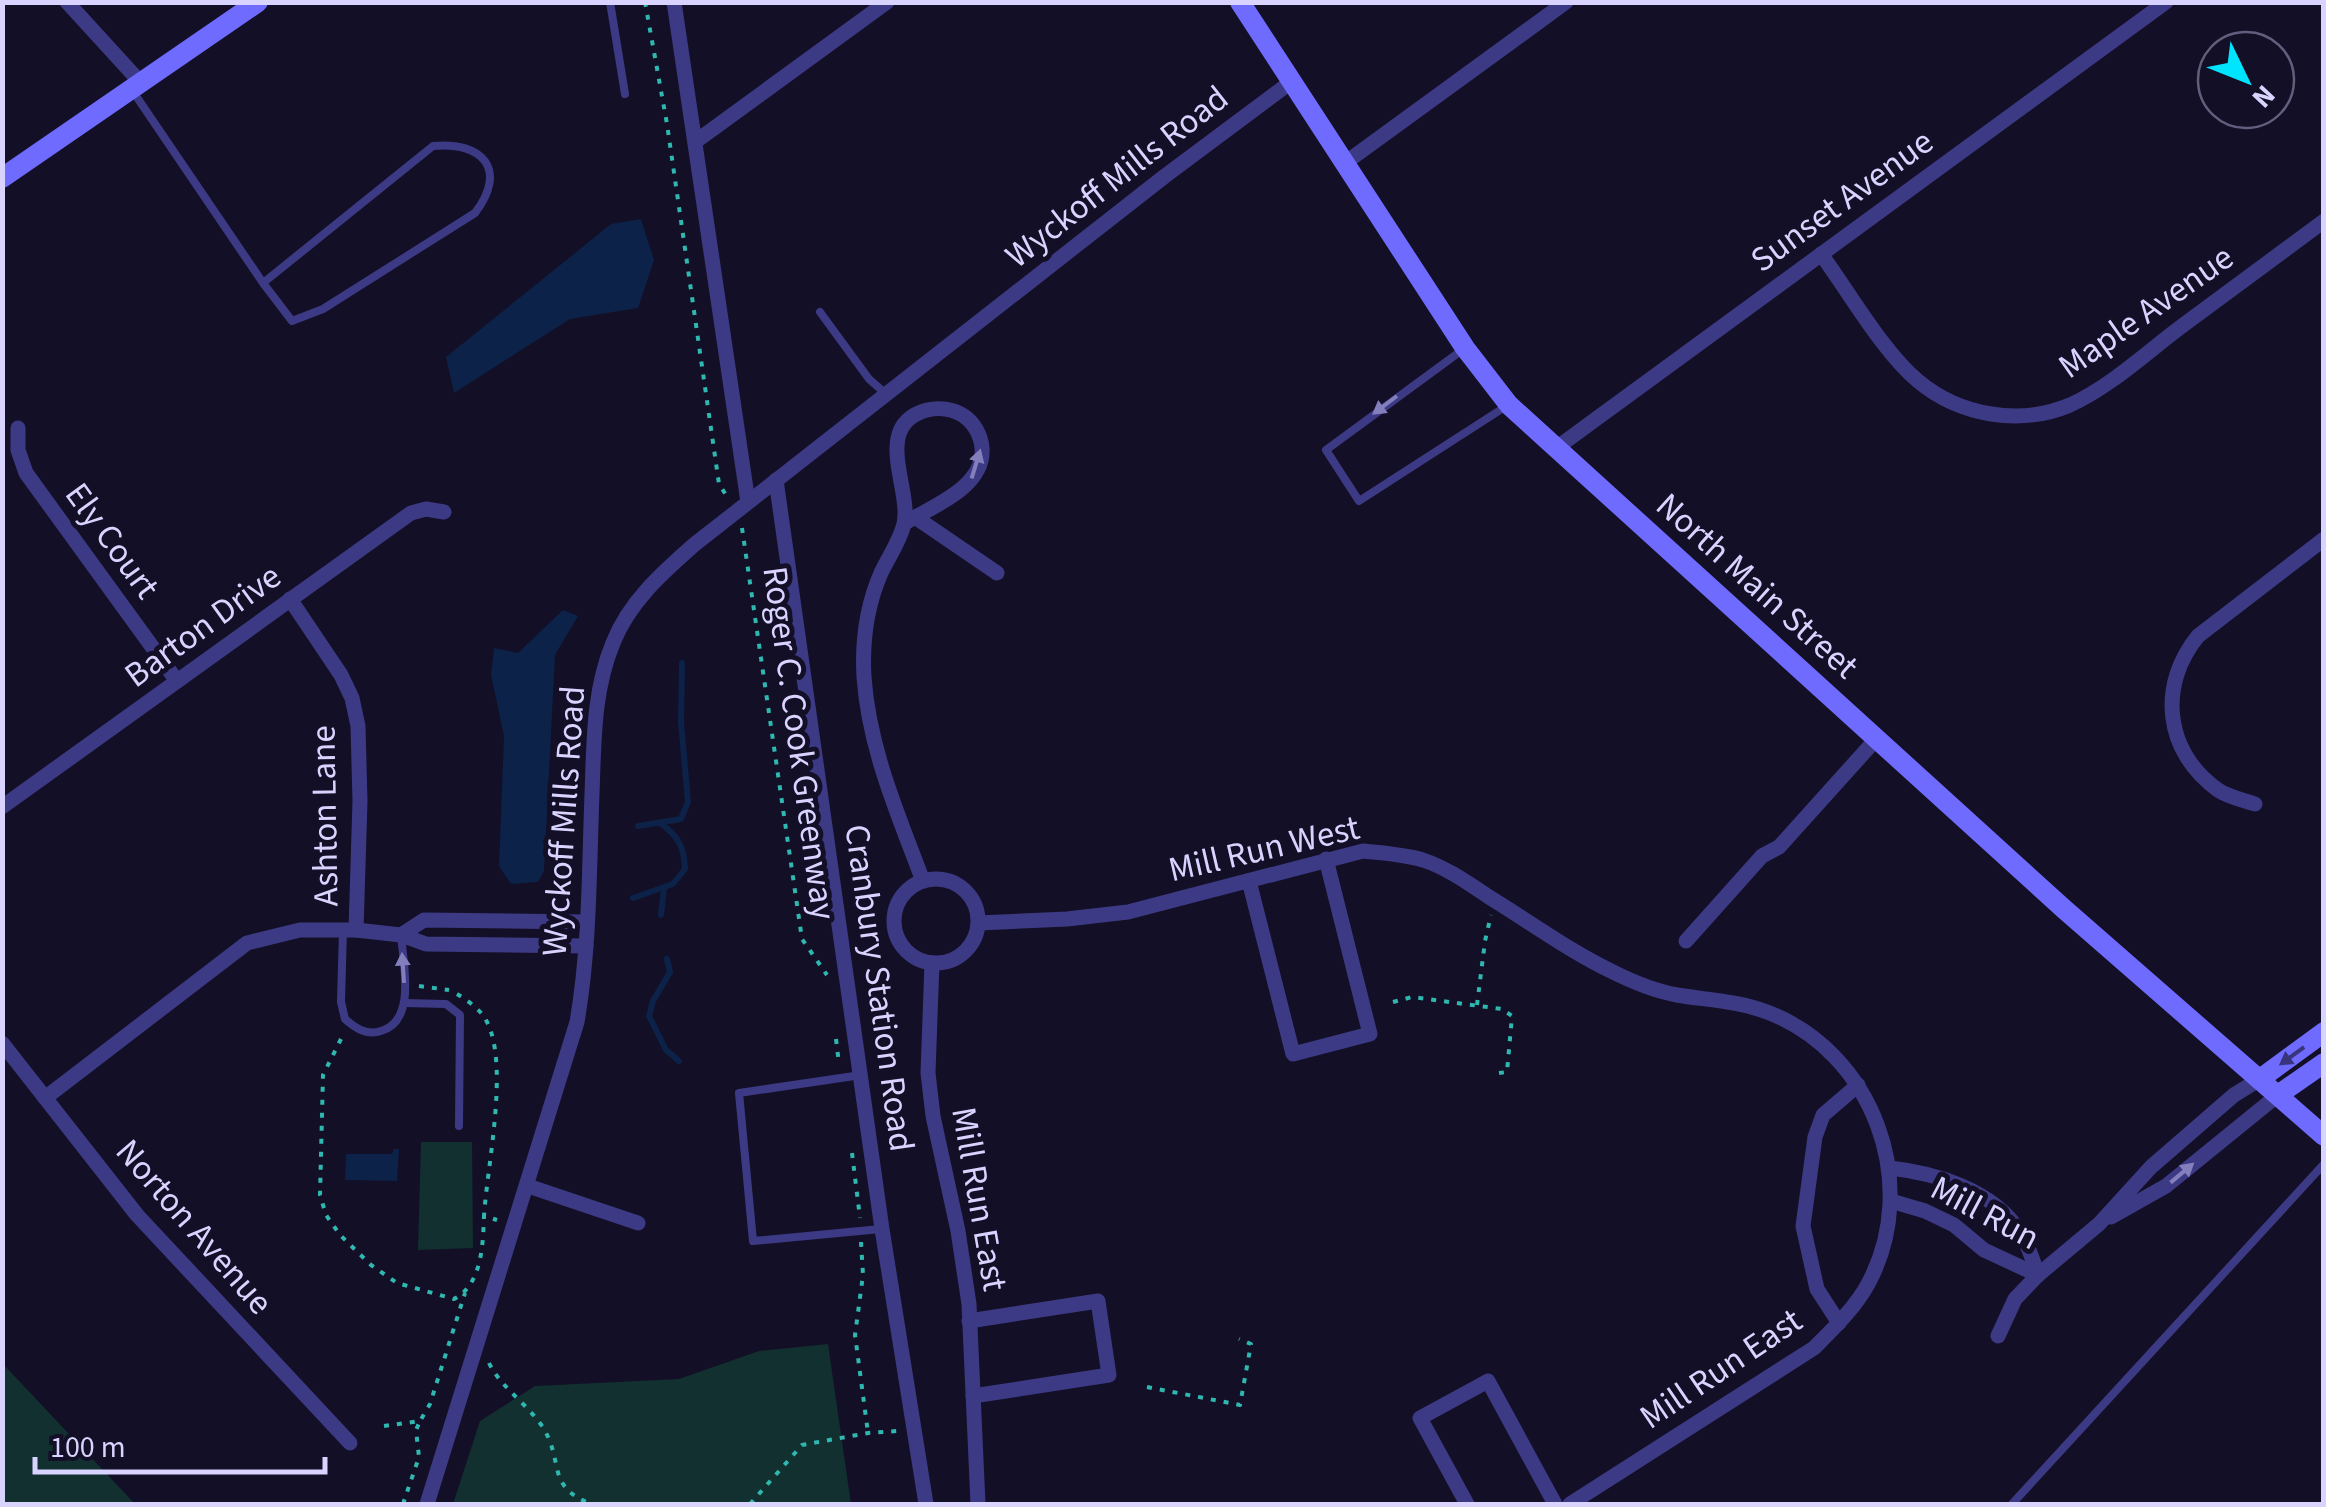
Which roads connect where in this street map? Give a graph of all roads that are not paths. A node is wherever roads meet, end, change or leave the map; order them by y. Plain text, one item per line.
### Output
1 (66, 2) edge
2 (258, 2) edge
3 (610, 2) edge
4 (674, 2) edge
5 (888, 2) edge
6 (1240, 2) edge
7 (1566, 2) edge
8 (2166, 2) edge
9 (1292, 82) junction
10 (136, 86) junction
11 (624, 94) dead end
12 (695, 142) junction
13 (1345, 164) junction
14 (2, 178) edge
15 (2324, 220) edge
16 (1822, 254) junction
17 (262, 283) junction
18 (820, 312) dead end
19 (1464, 348) junction
20 (886, 394) junction
21 (1509, 404) junction
22 (907, 422) junction
23 (18, 428) dead end
24 (1555, 449) junction
25 (776, 480) junction
26 (748, 502) junction
27 (444, 512) dead end
28 (910, 520) junction
29 (2324, 539) edge
30 (997, 573) dead end
31 (290, 599) junction
32 (178, 681) junction
33 (1878, 737) junction
34 (2255, 804) dead end
35 (2, 808) edge
36 (1326, 860) junction
37 (922, 881) junction
38 (1249, 881) junction
39 (505, 921) junction
40 (587, 922) junction
41 (979, 923) junction
42 (350, 930) junction
43 (401, 935) junction
44 (1686, 941) dead end
45 (504, 944) junction
46 (586, 946) junction
47 (932, 963) junction
48 (404, 1002) junction
49 (1766, 1012) joint
50 (2324, 1032) edge
51 (2, 1043) edge
52 (2324, 1062) edge
53 (861, 1075) junction
54 (2260, 1079) junction
55 (1858, 1085) junction
56 (2278, 1095) junction
57 (45, 1098) junction
58 (459, 1126) dead end
59 (2324, 1136) edge
60 (2324, 1164) edge
61 (1890, 1168) junction
62 (528, 1186) junction
63 (1890, 1201) junction
64 (638, 1223) dead end
65 (2099, 1224) junction
66 (882, 1230) junction
67 (2038, 1275) junction
68 (970, 1321) junction
69 (1839, 1323) junction
70 (1998, 1336) dead end
71 (973, 1396) junction
72 (350, 1443) dead end
73 (427, 1504) edge
74 (926, 1504) edge
75 (978, 1504) edge
76 (1467, 1504) edge
77 (1554, 1504) edge
78 (1570, 1504) edge
79 (2012, 1504) edge

1 - 10 street
2 - 10 street
3 - 11 lane
4 - 12 street
5 - 12 street
6 - 9 street, North Main Street
7 - 13 street
8 - 16 street, Sunset Avenue
9 - 13 street, North Main Street
9 - 20 street, Wyckoff Mills Road
10 - 14 street
10 - 17 lane
12 - 26 street
13 - 19 street, North Main Street
15 - 16 street, Maple Avenue
16 - 24 street, Sunset Avenue
17 - 17 lane
18 - 20 lane
19 - 21 street, North Main Street
19 -> 21 lane
20 - 22 street
20 - 25 street, Wyckoff Mills Road
21 - 24 street, North Main Street
22 - 28 street
28 -> 22 street
23 - 32 street, Ely Court
24 - 33 street, North Main Street
25 - 26 street, Wyckoff Mills Road
25 - 53 street, Cranbury Station Road
26 - 40 street, Wyckoff Mills Road
27 - 31 street, Barton Drive
28 - 30 street
28 - 37 street
29 - 34 street
31 - 32 street, Barton Drive
31 - 42 street, Ashton Lane
32 - 35 street, Barton Drive
33 - 44 street
33 - 54 street, North Main Street
36 - 38 street, Mill Run West
36 - 38 street
36 - 49 street, Mill Run West
37 - 41 street
37 - 47 street
38 - 41 street, Mill Run West
39 - 40 street
39 - 43 street
39 - 45 street
40 - 46 street, Wyckoff Mills Road
41 - 47 street
42 - 43 street
42 - 48 lane
42 - 57 street
43 - 45 street
48 -> 43 lane
45 - 46 street
46 - 62 street, Wyckoff Mills Road
47 - 68 street, Mill Run East
48 - 58 lane
49 - 55 street, Mill Run East
50 -> 54 street
51 - 57 street, Norton Avenue
52 - 56 street
53 - 66 street, Cranbury Station Road
53 - 66 lane
54 - 56 street, North Main Street
54 - 65 street
55 - 61 street, Mill Run East
55 - 69 street
56 - 59 street, North Main Street
65 -> 56 street
57 - 72 street, Norton Avenue
60 - 79 lane
61 - 63 street, Mill Run East
61 - 67 street, Mill Run
62 - 64 street
62 - 73 street, Wyckoff Mills Road
63 - 67 street, Mill Run
63 - 69 street, Mill Run East
65 - 67 street
66 - 74 street, Cranbury Station Road
67 - 70 street
68 - 71 street, Mill Run East
68 - 71 street
69 - 78 street, Mill Run East
71 - 75 street, Mill Run East
76 - 77 street

